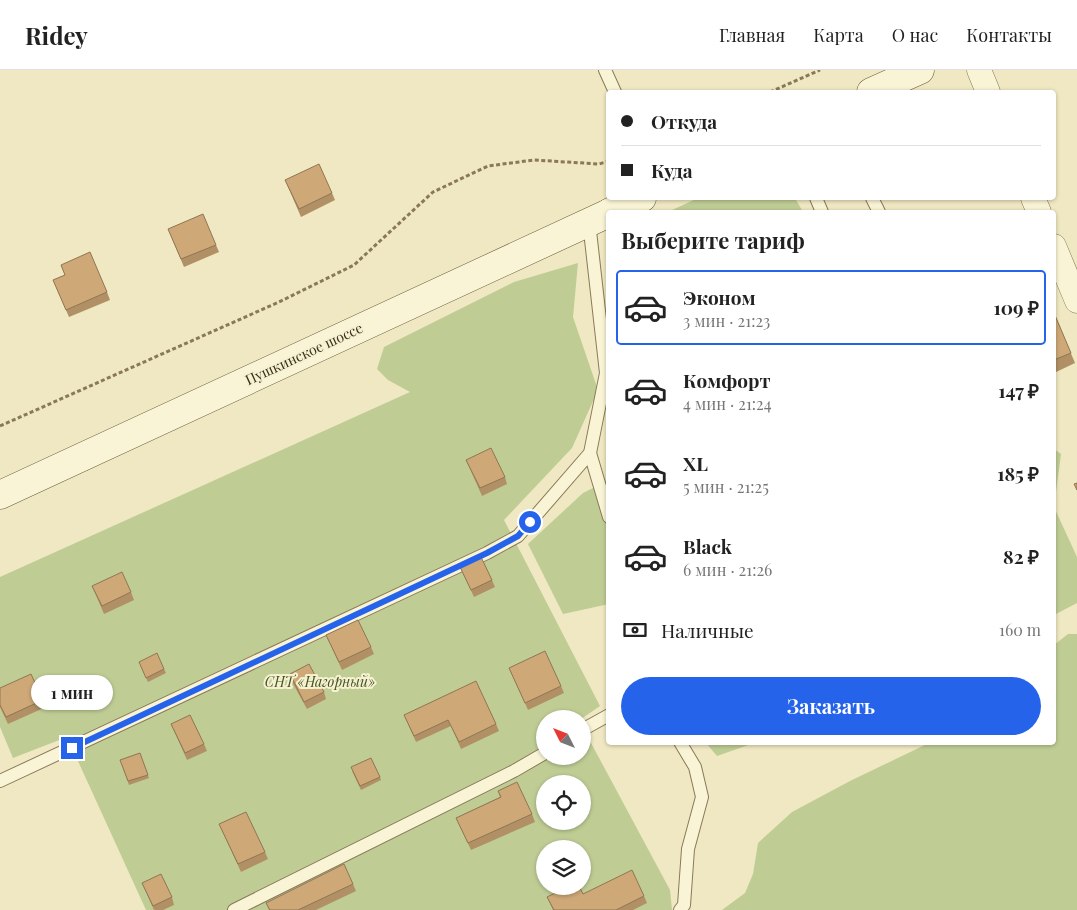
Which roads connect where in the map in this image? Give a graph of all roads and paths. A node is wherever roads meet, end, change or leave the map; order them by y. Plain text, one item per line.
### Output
1 (605, 70) edge
2 (820, 70) edge
3 (920, 70) edge
4 (979, 70) edge
5 (614, 90) edge
6 (775, 90) edge
7 (875, 90) edge
8 (987, 90) edge
9 (606, 162) edge
10 (638, 200) edge
11 (615, 210) edge
12 (602, 216) edge
13 (1056, 251) edge
14 (1077, 301) edge
15 (0, 426) edge
16 (590, 453) junction
17 (0, 495) edge
18 (606, 507) edge
19 (606, 717) edge
20 (591, 725) edge
21 (682, 745) edge
22 (536, 758) edge
23 (0, 781) edge
24 (234, 910) edge
25 (680, 910) edge

1 - 5 lane
2 - 6 path
3 - 7 main road
4 - 8 street
9 - 15 path
10 - 11 main road, Пушкинское шоссе
12 - 16 lane
12 - 17 main road, Пушкинское шоссе
13 - 14 street
16 - 18 lane
16 - 23 lane
19 - 20 lane
21 - 25 lane
22 - 24 lane

